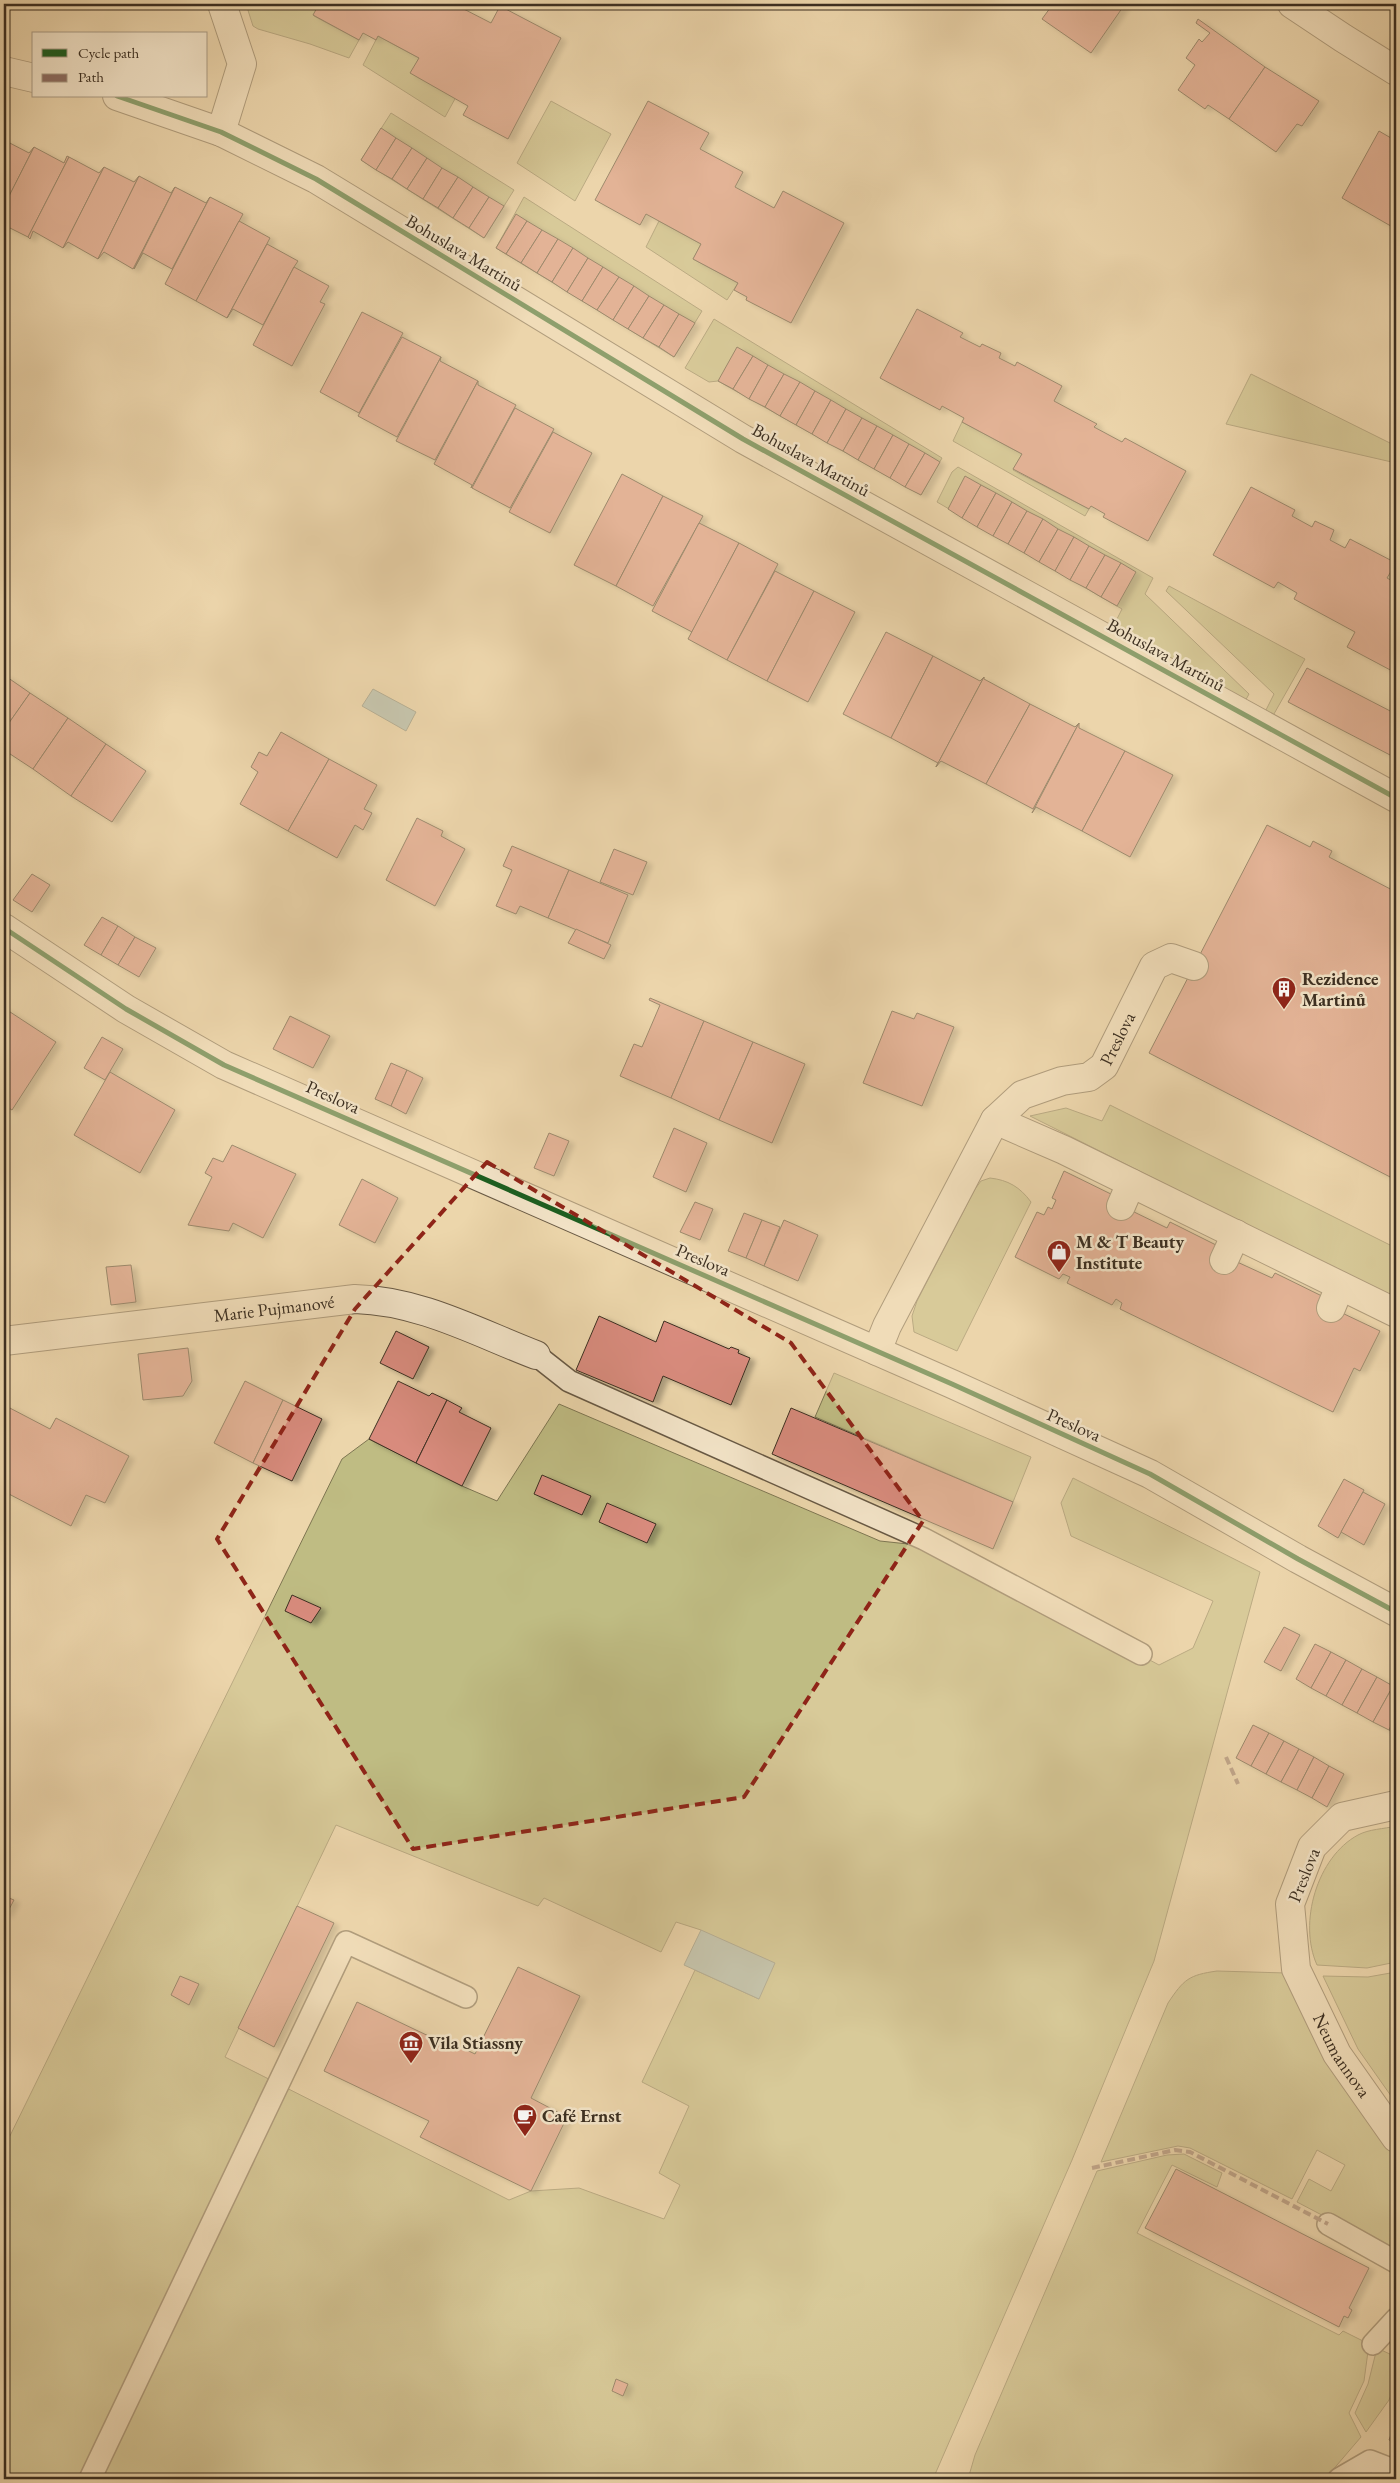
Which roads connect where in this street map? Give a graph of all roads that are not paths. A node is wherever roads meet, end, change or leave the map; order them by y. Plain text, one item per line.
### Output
1 (222, 4) edge
2 (1292, 4) edge
3 (4, 71) edge
4 (1396, 71) edge
5 (32, 78) edge
6 (123, 98) edge
7 (221, 132) junction
8 (1396, 798) edge
9 (4, 928) edge
10 (1194, 966) dead end
11 (995, 1120) junction
12 (1236, 1234) junction
13 (1224, 1260) dead end
14 (1396, 1313) edge
15 (4, 1341) edge
16 (876, 1351) junction
17 (536, 1355) joint
18 (1396, 1612) edge
19 (1141, 1654) dead end
20 (1396, 1805) edge
21 (1296, 1969) joint
22 (466, 1997) dead end
23 (1396, 2138) edge
24 (1328, 2224) dead end
25 (1396, 2262) edge
26 (1396, 2319) edge
27 (1373, 2344) dead end
28 (1396, 2471) edge
29 (90, 2479) edge
30 (1339, 2479) edge

1 - 7 street
2 - 4 street
3 - 5 street
6 - 7 street, Bohuslava Martinů
7 - 8 street, Bohuslava Martinů
9 - 16 street, Preslova
10 - 11 street, Preslova
11 - 12 street
11 - 16 street, Preslova
12 - 13 street
12 - 14 street
15 - 17 street, Marie Pujmanové
16 - 18 street, Preslova
17 - 19 lane
20 - 21 street, Preslova
21 - 23 street, Neumannova
22 - 29 lane
24 - 25 lane
26 - 27 lane
28 - 30 lane

